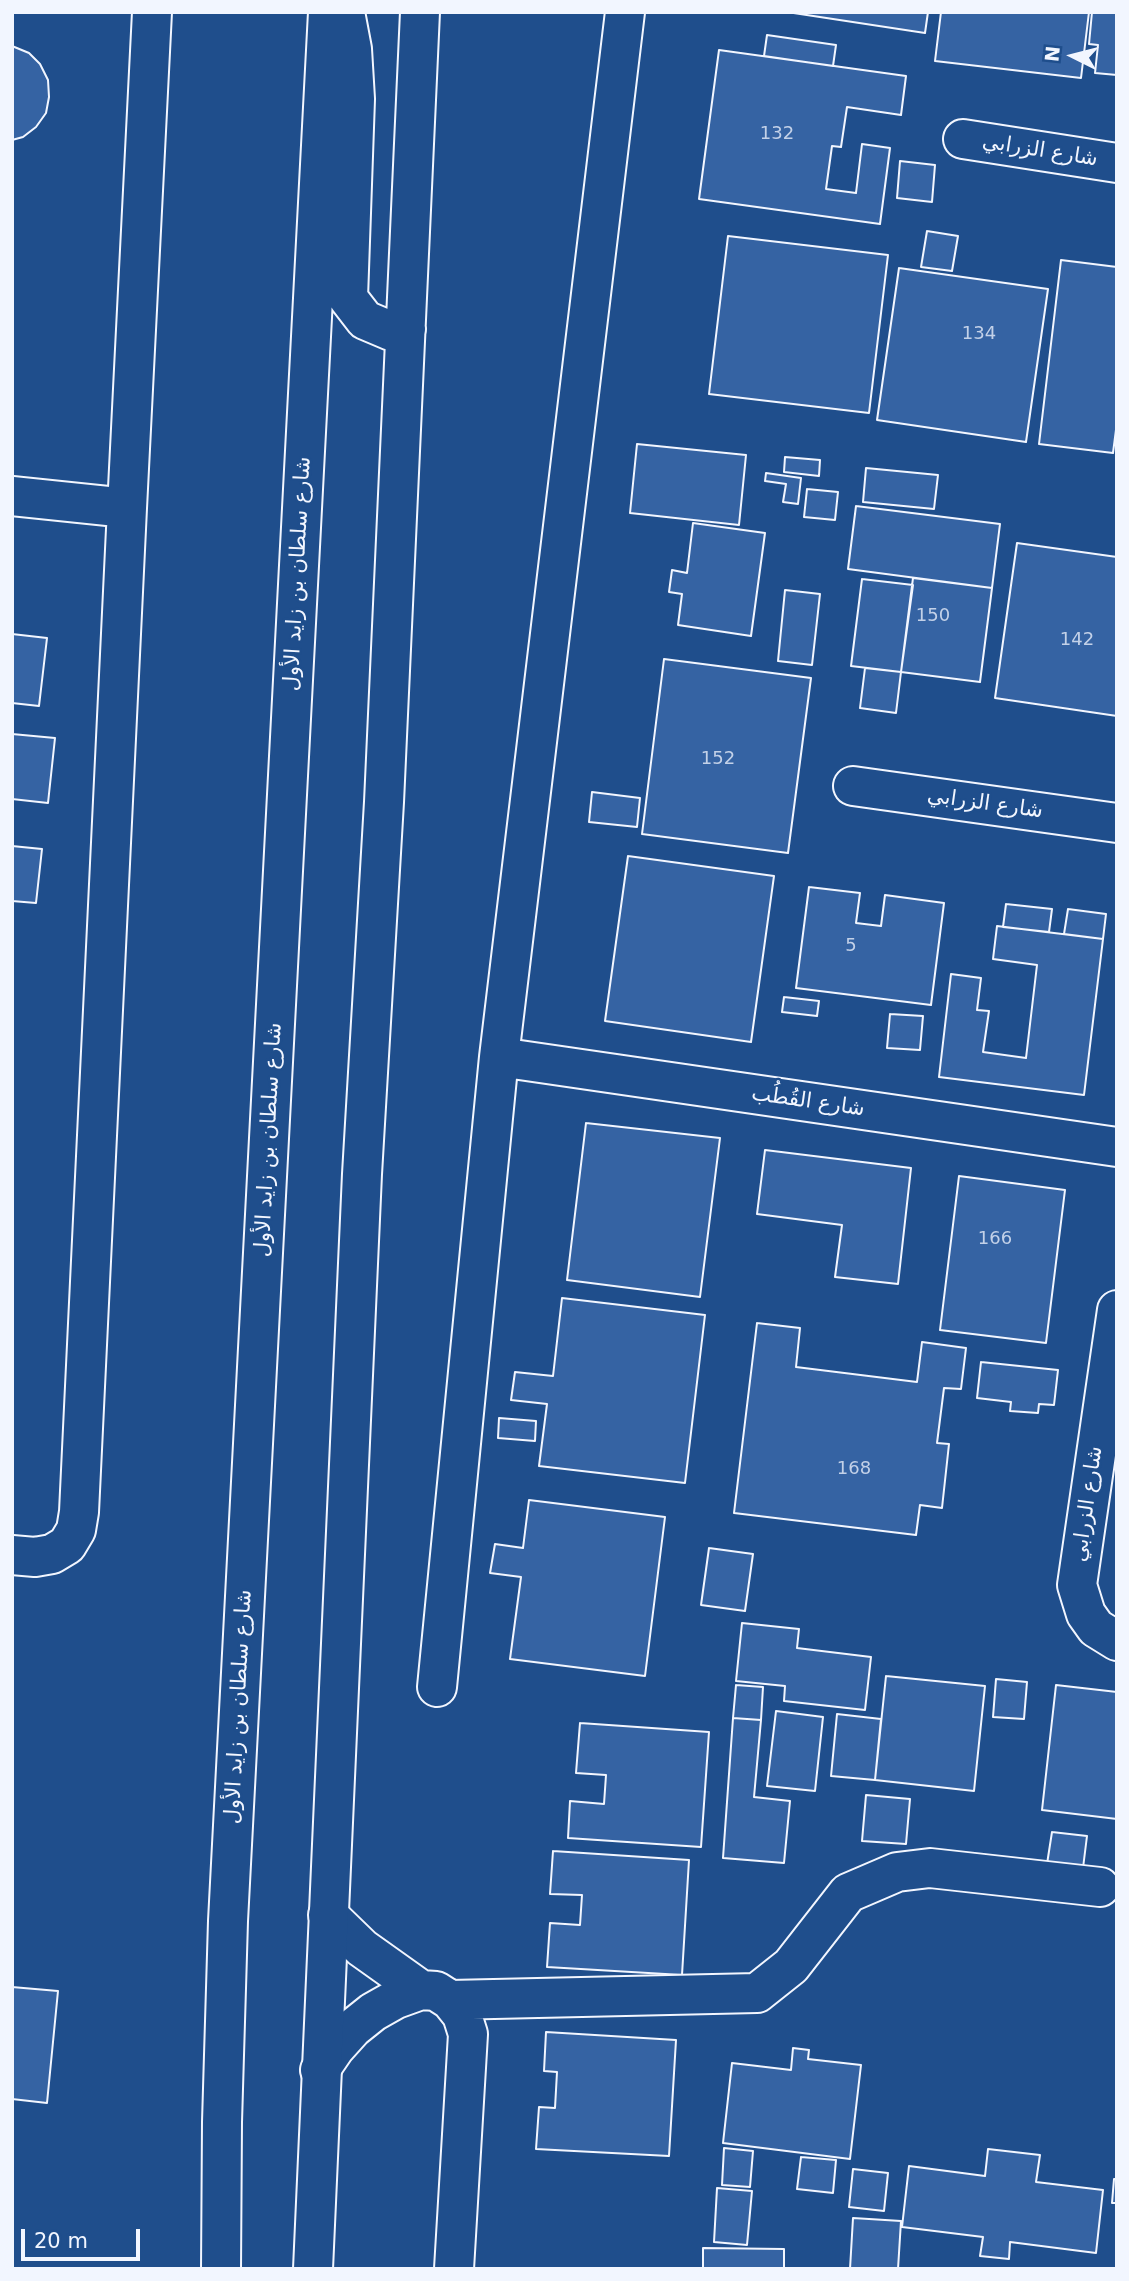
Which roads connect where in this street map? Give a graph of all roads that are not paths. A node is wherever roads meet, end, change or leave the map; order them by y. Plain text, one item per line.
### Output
1 (152, 12) edge
2 (328, 12) edge
3 (345, 12) edge
4 (420, 12) edge
5 (625, 12) edge
6 (963, 139) dead end
7 (1117, 163) edge
8 (406, 328) junction
9 (12, 496) edge
10 (127, 508) junction
11 (853, 786) dead end
12 (1117, 823) edge
13 (499, 1057) junction
14 (1117, 1147) edge
15 (1117, 1310) edge
16 (12, 1555) edge
17 (1117, 1641) edge
18 (438, 1687) dead end
19 (1100, 1887) dead end
20 (328, 1915) junction
21 (435, 1995) junction
22 (320, 2070) junction
23 (221, 2269) edge
24 (313, 2269) edge
25 (454, 2269) edge

1 - 10 main road
2 - 23 main road, شارع سلطان بن زايد الأول
3 - 8 main road
4 - 8 main road
5 - 13 main road
6 - 7 main road, شارع الزرابي
8 - 20 main road
9 - 10 main road
10 - 16 main road
11 - 12 main road, شارع الزرابي
13 - 14 main road, شارع القُطُب
13 - 18 main road
15 - 17 main road, شارع الزرابي
19 - 21 main road
20 - 21 main road
20 - 22 main road
21 - 22 main road
21 - 25 main road
22 - 24 main road

